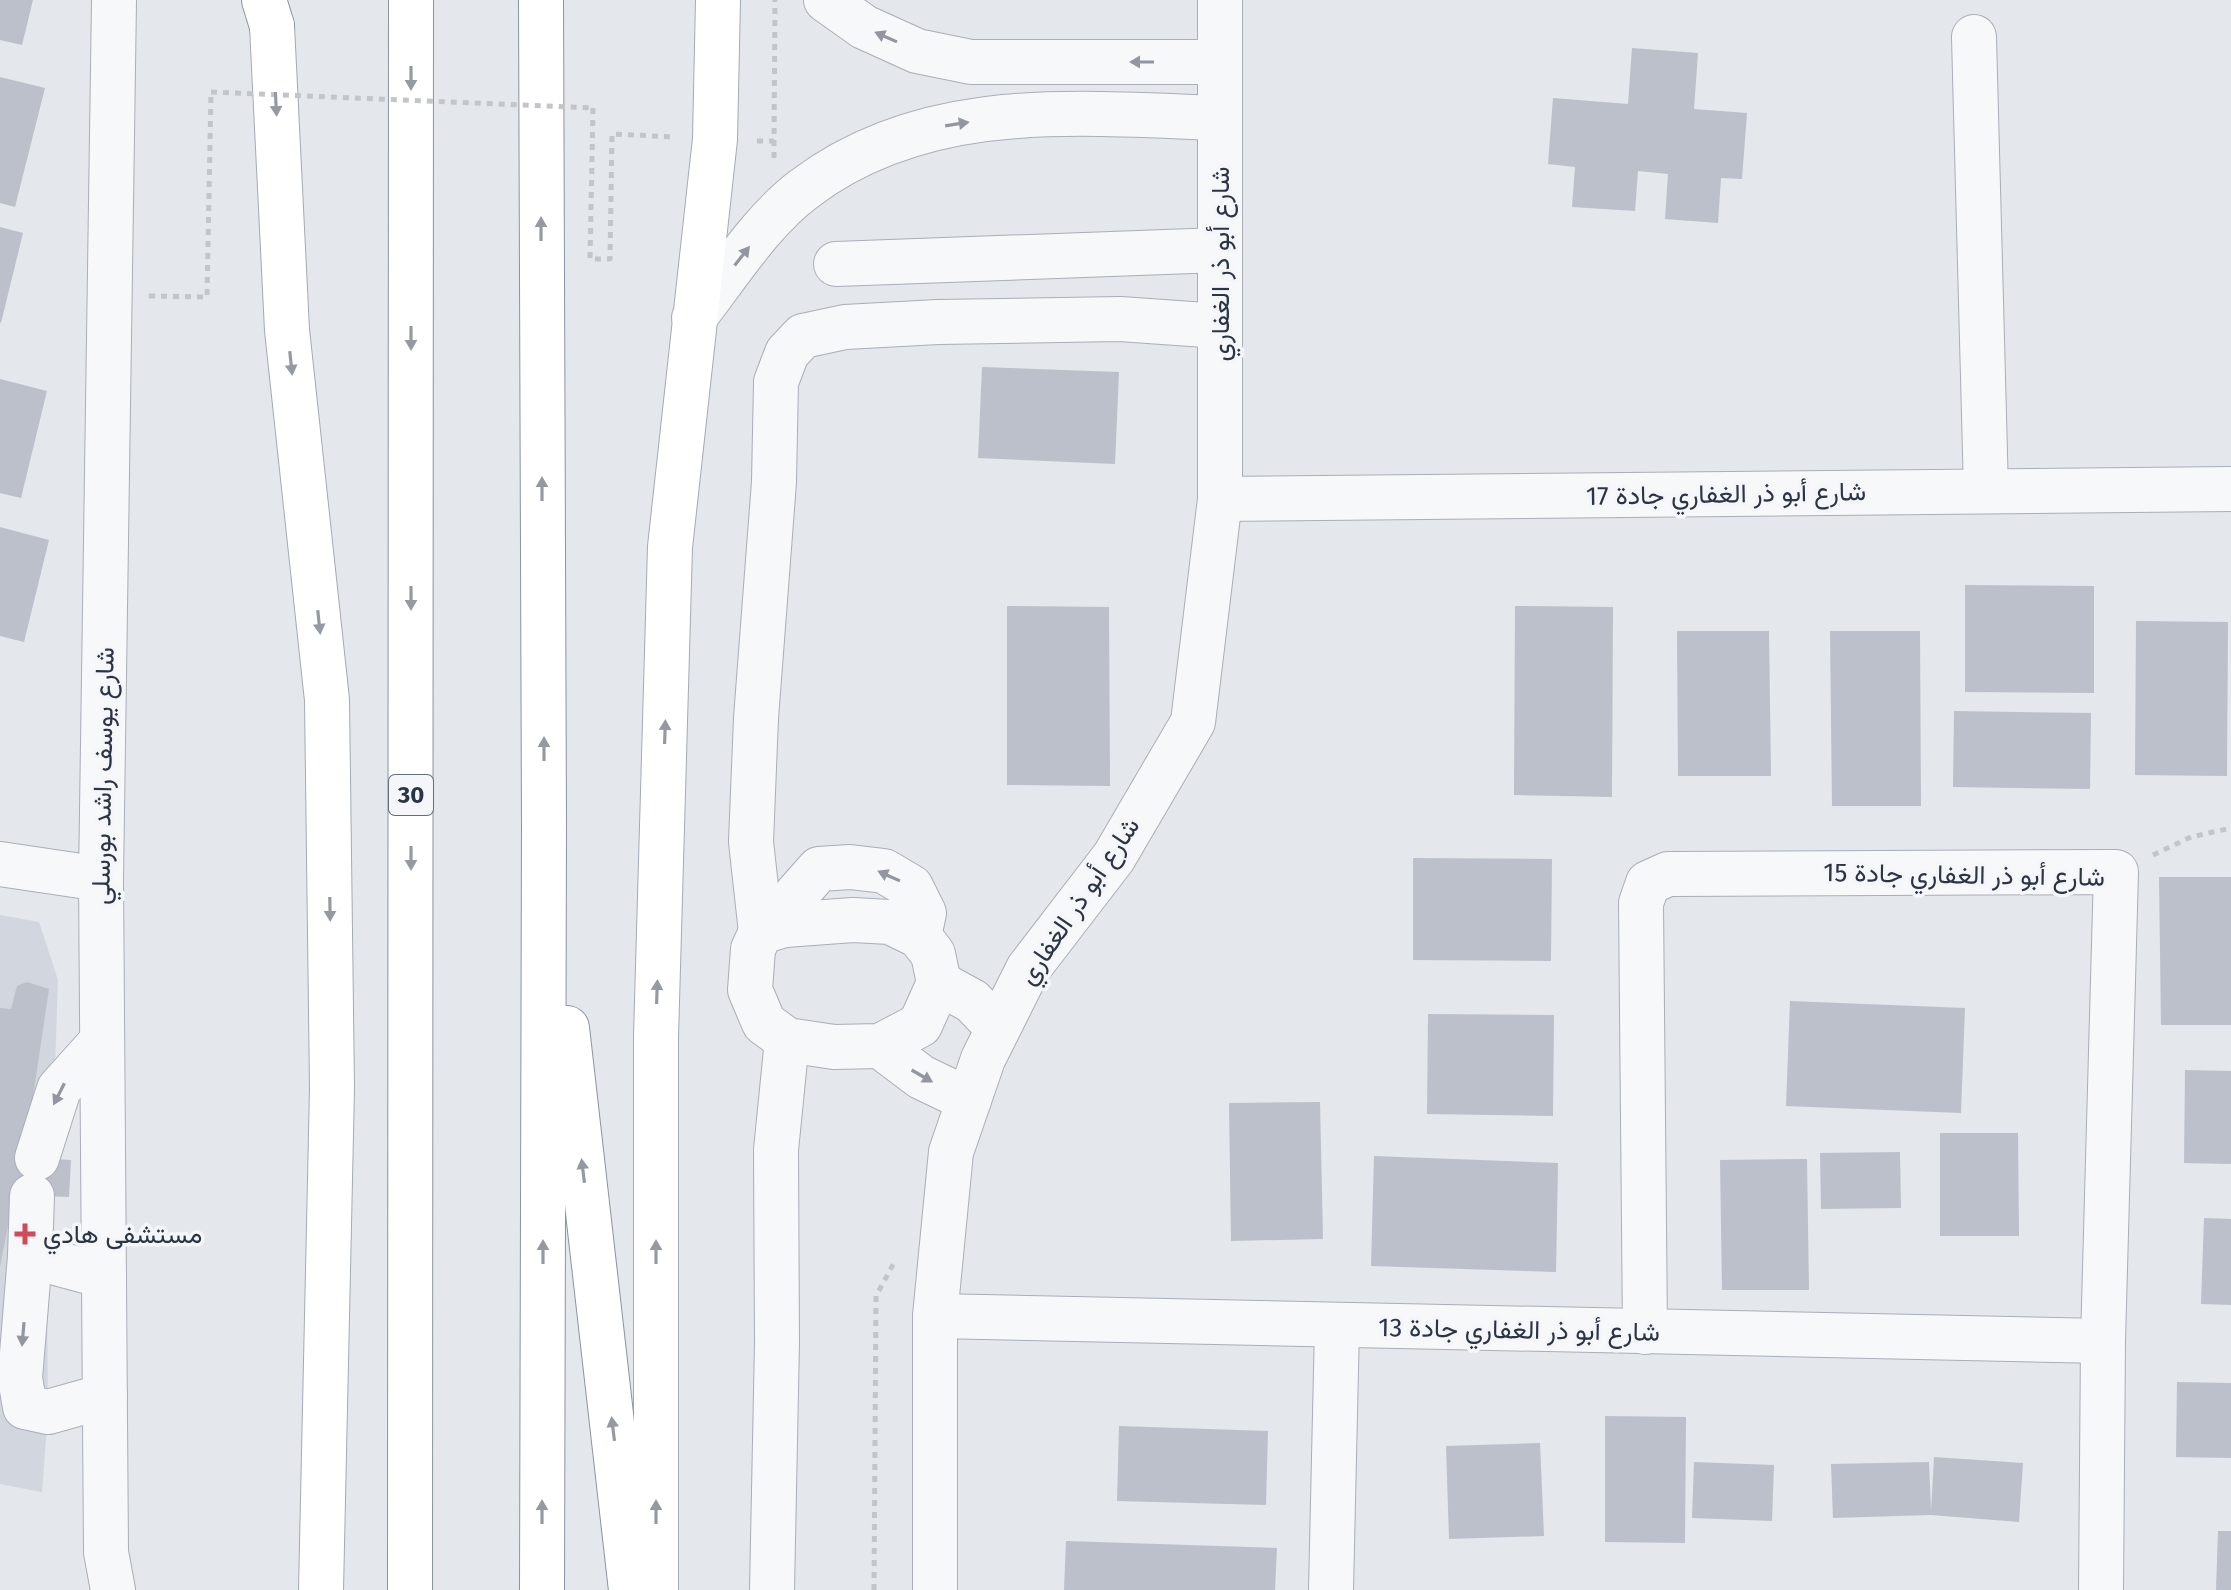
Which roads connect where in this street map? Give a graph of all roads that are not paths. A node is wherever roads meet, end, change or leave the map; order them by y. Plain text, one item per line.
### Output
1 (114, 0) edge
2 (411, 0) edge
3 (541, 0) edge
4 (718, 0) edge
5 (826, 0) edge
6 (1220, 0) edge
7 (270, 9) edge
8 (1974, 37) dead end
9 (1220, 62) junction
10 (1219, 118) junction
11 (1220, 250) junction
12 (836, 264) dead end
13 (694, 318) junction
14 (1220, 326) junction
15 (2231, 489) edge
16 (1986, 491) junction
17 (1220, 499) junction
18 (544, 827) junction
19 (0, 864) edge
20 (101, 879) junction
21 (773, 928) junction
22 (939, 983) junction
23 (998, 1028) junction
24 (787, 1040) junction
25 (102, 1041) junction
26 (880, 1046) junction
27 (969, 1100) junction
28 (30, 1256) junction
29 (104, 1276) junction
30 (935, 1316) junction
31 (1337, 1326) junction
32 (1645, 1332) junction
33 (2103, 1341) junction
34 (105, 1396) junction
35 (105, 1577) edge
36 (321, 1590) edge
37 (410, 1590) edge
38 (542, 1590) edge
39 (631, 1590) edge
40 (656, 1590) edge
41 (772, 1590) edge
42 (935, 1590) edge
43 (1331, 1590) edge
44 (2101, 1590) edge

1 - 20 street, شارع يوسف راشد بورسلي
2 -> 37 main road, 30
18 -> 3 main road
4 - 13 main road
9 -> 5 street
6 - 9 street, شارع أبو ذر الغفاري
7 -> 36 main road
8 - 16 street
9 - 10 street, شارع أبو ذر الغفاري
10 - 11 street, شارع أبو ذر الغفاري
13 -> 10 street
11 - 12 street
11 - 14 street, شارع أبو ذر الغفاري
40 -> 13 main road
14 - 17 street, شارع أبو ذر الغفاري
14 - 21 street
15 - 16 street, شارع أبو ذر الغفاري جادة 17
16 - 17 street, شارع أبو ذر الغفاري جادة 17
17 - 23 street, شارع أبو ذر الغفاري
38 -> 18 main road
39 -> 18 main road
19 - 20 street
20 - 25 street, شارع يوسف راشد بورسلي
22 -> 21 street
21 - 24 street
22 - 23 street
22 - 26 street
23 - 27 street, شارع أبو ذر الغفاري
24 - 26 street
24 - 41 street
25 -> 28 street
25 - 29 street, شارع يوسف راشد بورسلي
26 -> 27 street
27 - 30 street, شارع أبو ذر الغفاري
28 - 29 street
28 -> 34 street
29 - 34 street, شارع يوسف راشد بورسلي
30 - 31 street, شارع أبو ذر الغفاري جادة 13
30 - 42 street, شارع أبو ذر الغفاري
31 - 32 street, شارع أبو ذر الغفاري جادة 13
31 - 43 street
32 - 33 street, شارع أبو ذر الغفاري جادة 13
32 - 33 street, شارع أبو ذر الغفاري جادة 15
33 - 44 street, شارع أبو ذر الغفاري جادة 15
34 - 35 street, شارع يوسف راشد بورسلي

